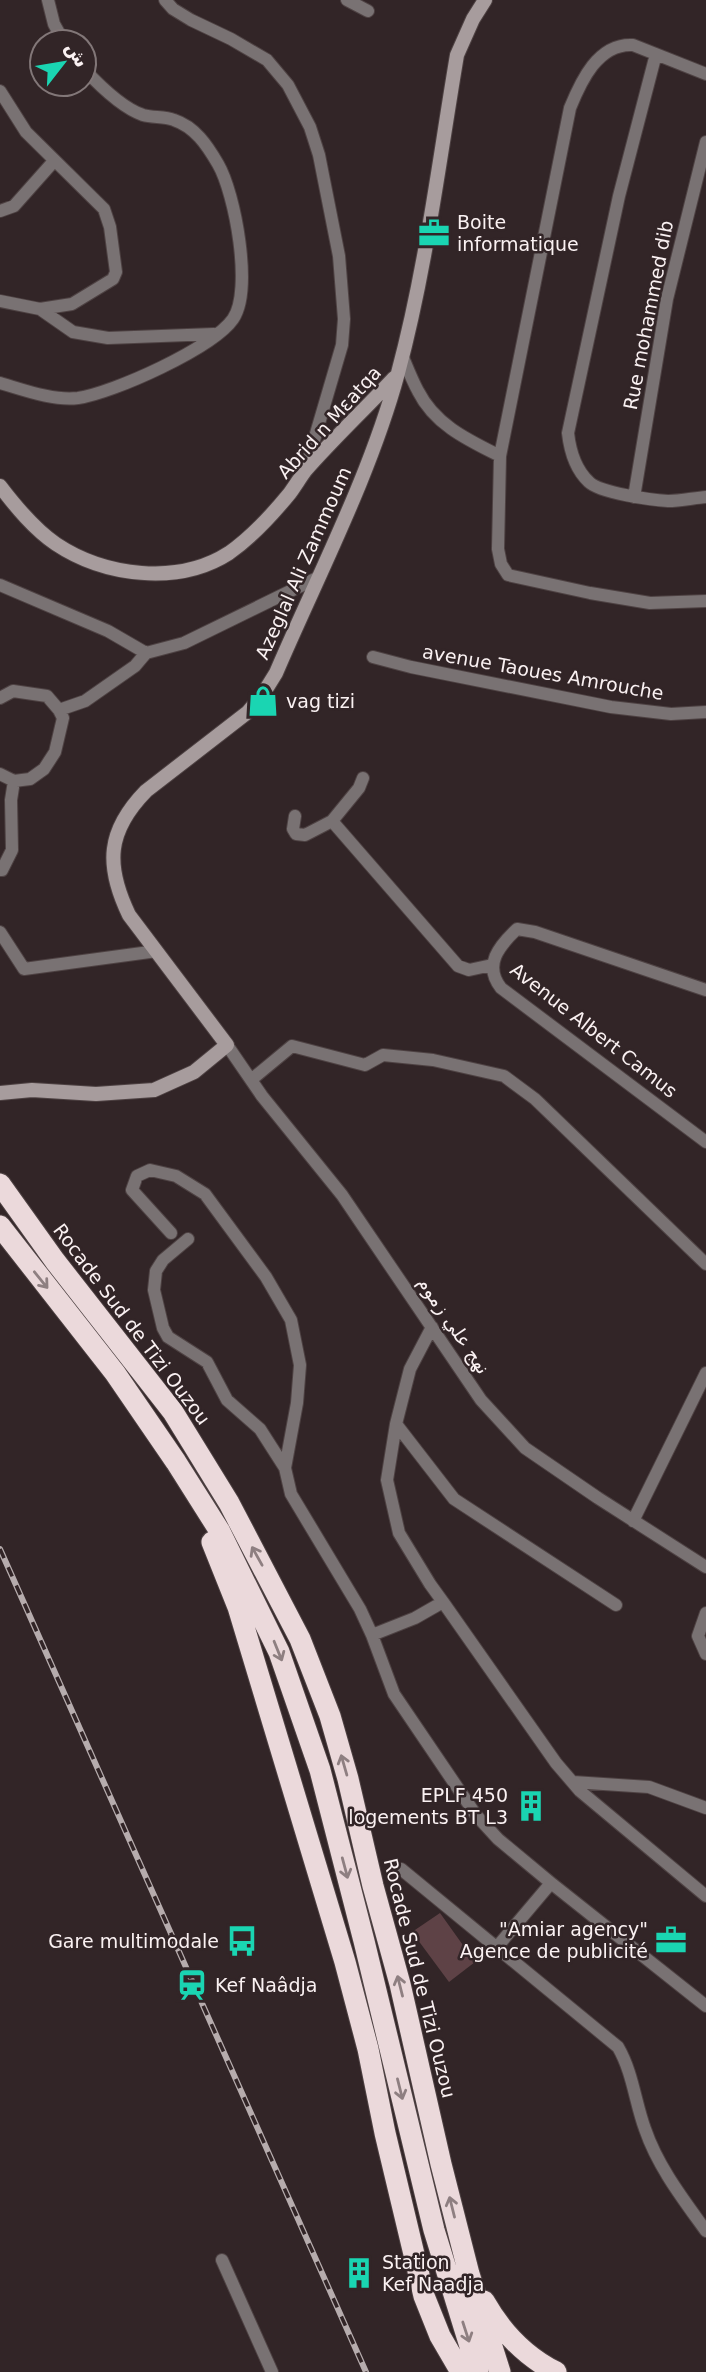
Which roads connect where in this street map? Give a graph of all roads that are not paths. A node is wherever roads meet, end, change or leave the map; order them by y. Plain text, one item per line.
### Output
1 (48, 0) edge
2 (165, 0) edge
3 (347, 0) edge
4 (485, 0) edge
5 (368, 10) dead end
6 (56, 28) edge
7 (656, 54) junction
8 (706, 74) edge
9 (98, 84) edge
10 (0, 91) edge
11 (706, 142) edge
12 (54, 161) junction
13 (0, 211) edge
14 (0, 301) edge
15 (40, 309) junction
16 (218, 334) junction
17 (402, 355) junction
18 (398, 375) junction
19 (0, 383) edge
20 (500, 456) junction
21 (304, 472) junction
22 (0, 486) edge
23 (634, 497) junction
24 (706, 497) edge
25 (317, 578) junction
26 (0, 585) edge
27 (706, 601) edge
28 (146, 653) junction
29 (373, 657) dead end
30 (0, 698) edge
31 (59, 710) junction
32 (706, 712) edge
33 (0, 774) edge
34 (363, 778) dead end
35 (14, 781) junction
36 (295, 816) dead end
37 (332, 821) junction
38 (0, 870) edge
39 (0, 932) edge
40 (157, 951) junction
41 (492, 965) junction
42 (706, 990) edge
43 (228, 1045) junction
44 (251, 1080) junction
45 (0, 1093) edge
46 (706, 1142) edge
47 (0, 1184) edge
48 (0, 1226) edge
49 (171, 1233) dead end
50 (188, 1239) dead end
51 (706, 1264) edge
52 (432, 1327) junction
53 (706, 1373) edge
54 (396, 1424) junction
55 (176, 1462) junction
56 (285, 1468) junction
57 (633, 1521) junction
58 (706, 1567) edge
59 (443, 1602) junction
60 (616, 1605) dead end
61 (706, 1613) edge
62 (372, 1635) junction
63 (706, 1654) edge
64 (573, 1782) junction
65 (706, 1808) edge
66 (401, 1869) dead end
67 (551, 1883) junction
68 (706, 1896) edge
69 (497, 1947) junction
70 (705, 2006) edge
71 (706, 2231) edge
72 (222, 2260) dead end
73 (469, 2274) junction
74 (272, 2372) edge
75 (461, 2372) edge
76 (478, 2372) edge
77 (500, 2372) edge
78 (556, 2372) edge

1 - 6 street
2 - 21 street
3 - 5 street
4 - 17 main road, Abrid n Mɛatqa
7 - 8 street
7 - 20 street
7 - 23 street
9 - 16 street
10 - 12 street
11 - 23 street, Rue mohammed dib
12 - 13 street
12 - 15 street
14 - 15 street
15 - 16 street
16 - 19 street
17 - 18 main road, Abrid n Mɛatqa
17 - 20 street
18 - 21 main road, Abrid n Mɛatqa
18 - 25 main road, Azeglal Ali Zammoum
20 - 27 street
21 - 22 main road, Abrid n Mɛatqa
23 - 24 street
25 - 28 street
25 - 40 main road, Azeglal Ali Zammoum
26 - 28 street
28 - 31 street
29 - 32 street, avenue Taoues Amrouche
30 - 31 street
31 - 35 street
33 - 35 street
34 - 37 street
35 - 38 street
36 - 37 street
37 - 41 street
39 - 40 street
40 - 43 main road, Azeglal Ali Zammoum
41 - 42 street, Avenue Albert Camus
41 - 46 street, Avenue Albert Camus
43 - 44 street, نهج علي زموم
43 - 45 main road
44 - 51 street
44 - 52 street, نهج علي زموم
73 -> 47 highway, Rocade Sud de Tizi Ouzou
48 -> 55 highway
49 - 56 street
50 - 56 street
52 - 54 street
52 - 57 street, نهج علي زموم
53 - 57 street
54 - 59 street
54 - 60 street
55 - 75 highway
55 -> 76 highway
56 - 62 street
57 - 58 street, نهج علي زموم
59 - 62 street
59 - 64 street
61 - 63 street
62 - 67 street
64 - 65 street
64 - 68 street
66 - 69 street
67 - 69 street
67 - 70 street
69 - 71 street
72 - 74 street
73 - 77 highway, Rocade Sud de Tizi Ouzou
73 - 78 highway

